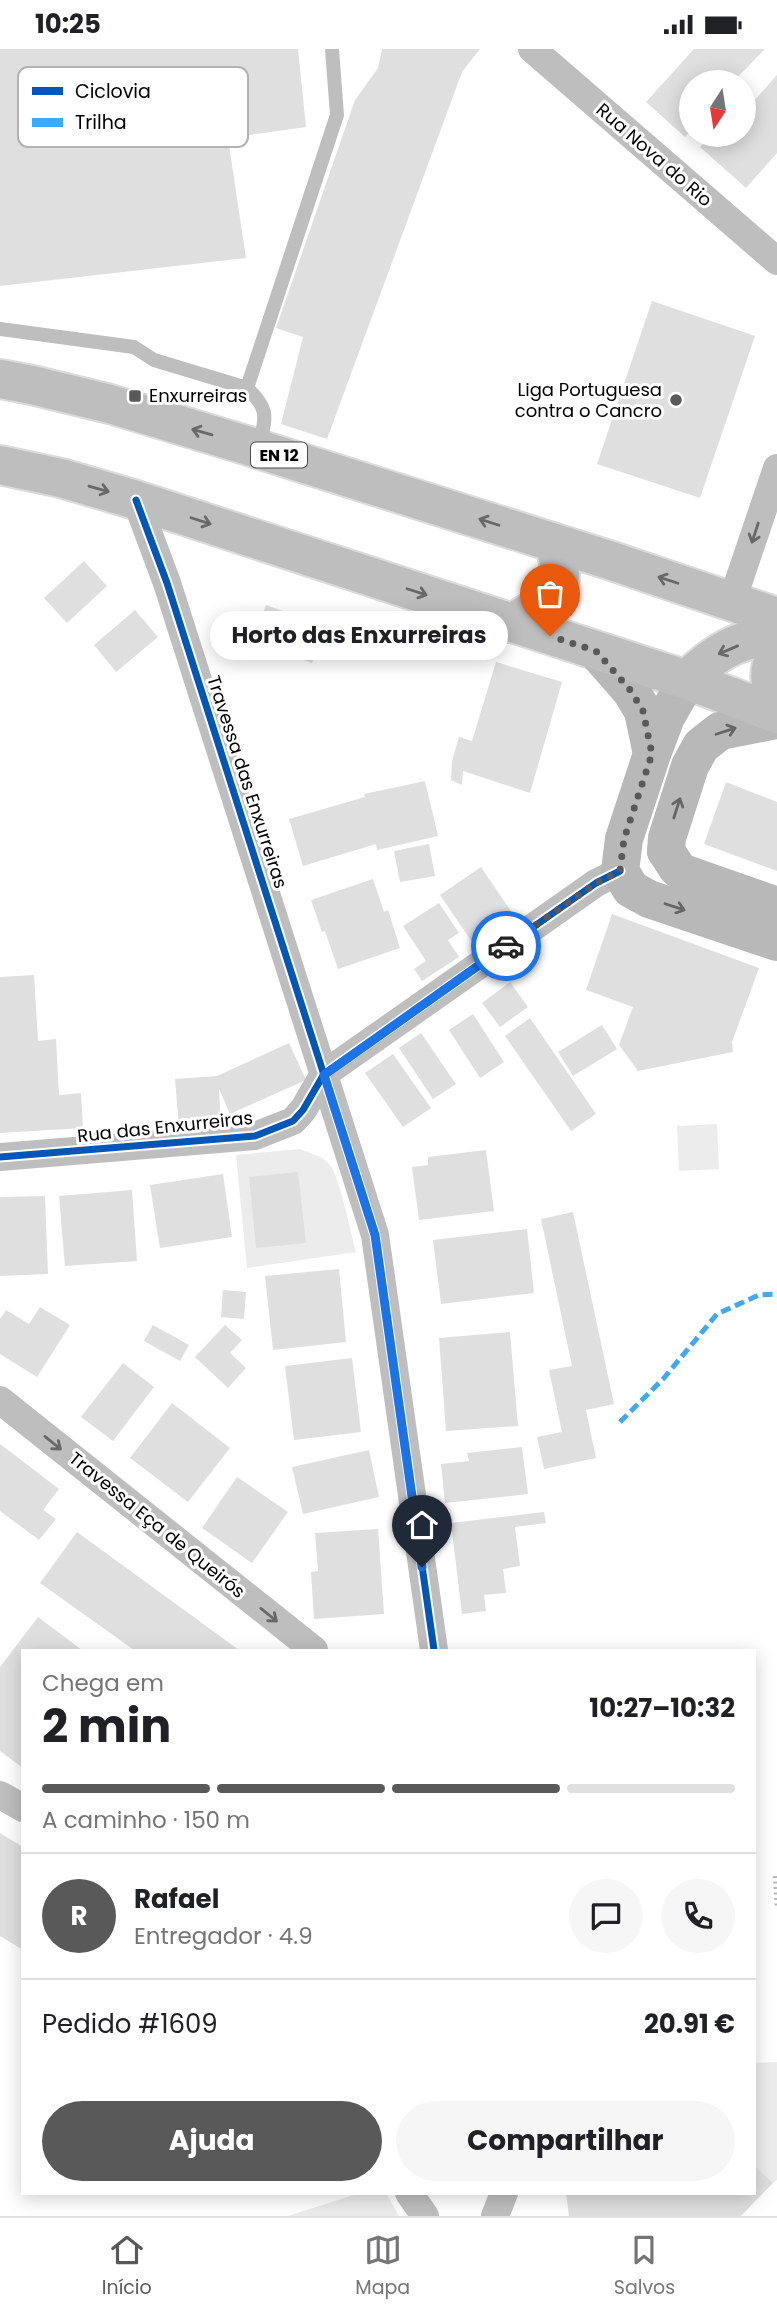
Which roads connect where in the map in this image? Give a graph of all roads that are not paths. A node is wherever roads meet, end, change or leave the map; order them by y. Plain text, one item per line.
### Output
1 (332, 49) edge
2 (532, 49) edge
3 (777, 261) edge
4 (0, 329) edge
5 (0, 379) edge
6 (247, 388) junction
7 (259, 449) junction
8 (0, 465) edge
9 (777, 468) edge
10 (136, 500) junction
11 (554, 543) junction
12 (733, 601) junction
13 (777, 617) edge
14 (512, 623) junction
15 (777, 639) edge
16 (596, 651) junction
17 (777, 654) edge
18 (687, 680) junction
19 (777, 699) edge
20 (777, 714) edge
21 (777, 720) edge
22 (652, 754) junction
23 (666, 851) junction
24 (620, 871) junction
25 (777, 907) edge
26 (777, 941) edge
27 (324, 1075) junction
28 (0, 1157) edge
29 (0, 1400) edge
30 (313, 1649) edge
31 (434, 1649) edge
32 (0, 1795) edge
33 (21, 1807) edge
34 (410, 2195) edge
35 (503, 2195) edge
36 (425, 2216) edge
37 (495, 2216) edge

1 - 6 lane
2 - 3 street, Rua Nova do Rio
4 - 6 lane
7 -> 5 main road, EN 12
6 - 7 lane
11 -> 7 main road, EN 12
8 -> 10 main road
9 -> 12 street
10 -> 14 main road
10 - 27 street, Travessa das Enxurreiras
12 -> 11 main road, EN 12
11 - 14 main road
12 - 13 main road, EN 12
14 - 16 main road
15 -> 18 main road
16 - 18 main road
16 - 22 main road
17 - 19 main road
18 - 20 main road
18 - 22 main road
23 -> 21 main road
22 - 24 main road
23 - 24 main road
23 - 25 main road
24 -> 26 main road
24 - 27 street, Rua das Enxurreiras
27 - 28 street, Rua das Enxurreiras
27 - 31 street, Travessa das Enxurreiras
29 -> 30 street, Travessa Eça de Queirós
32 - 33 street
34 - 36 street
35 - 37 street

